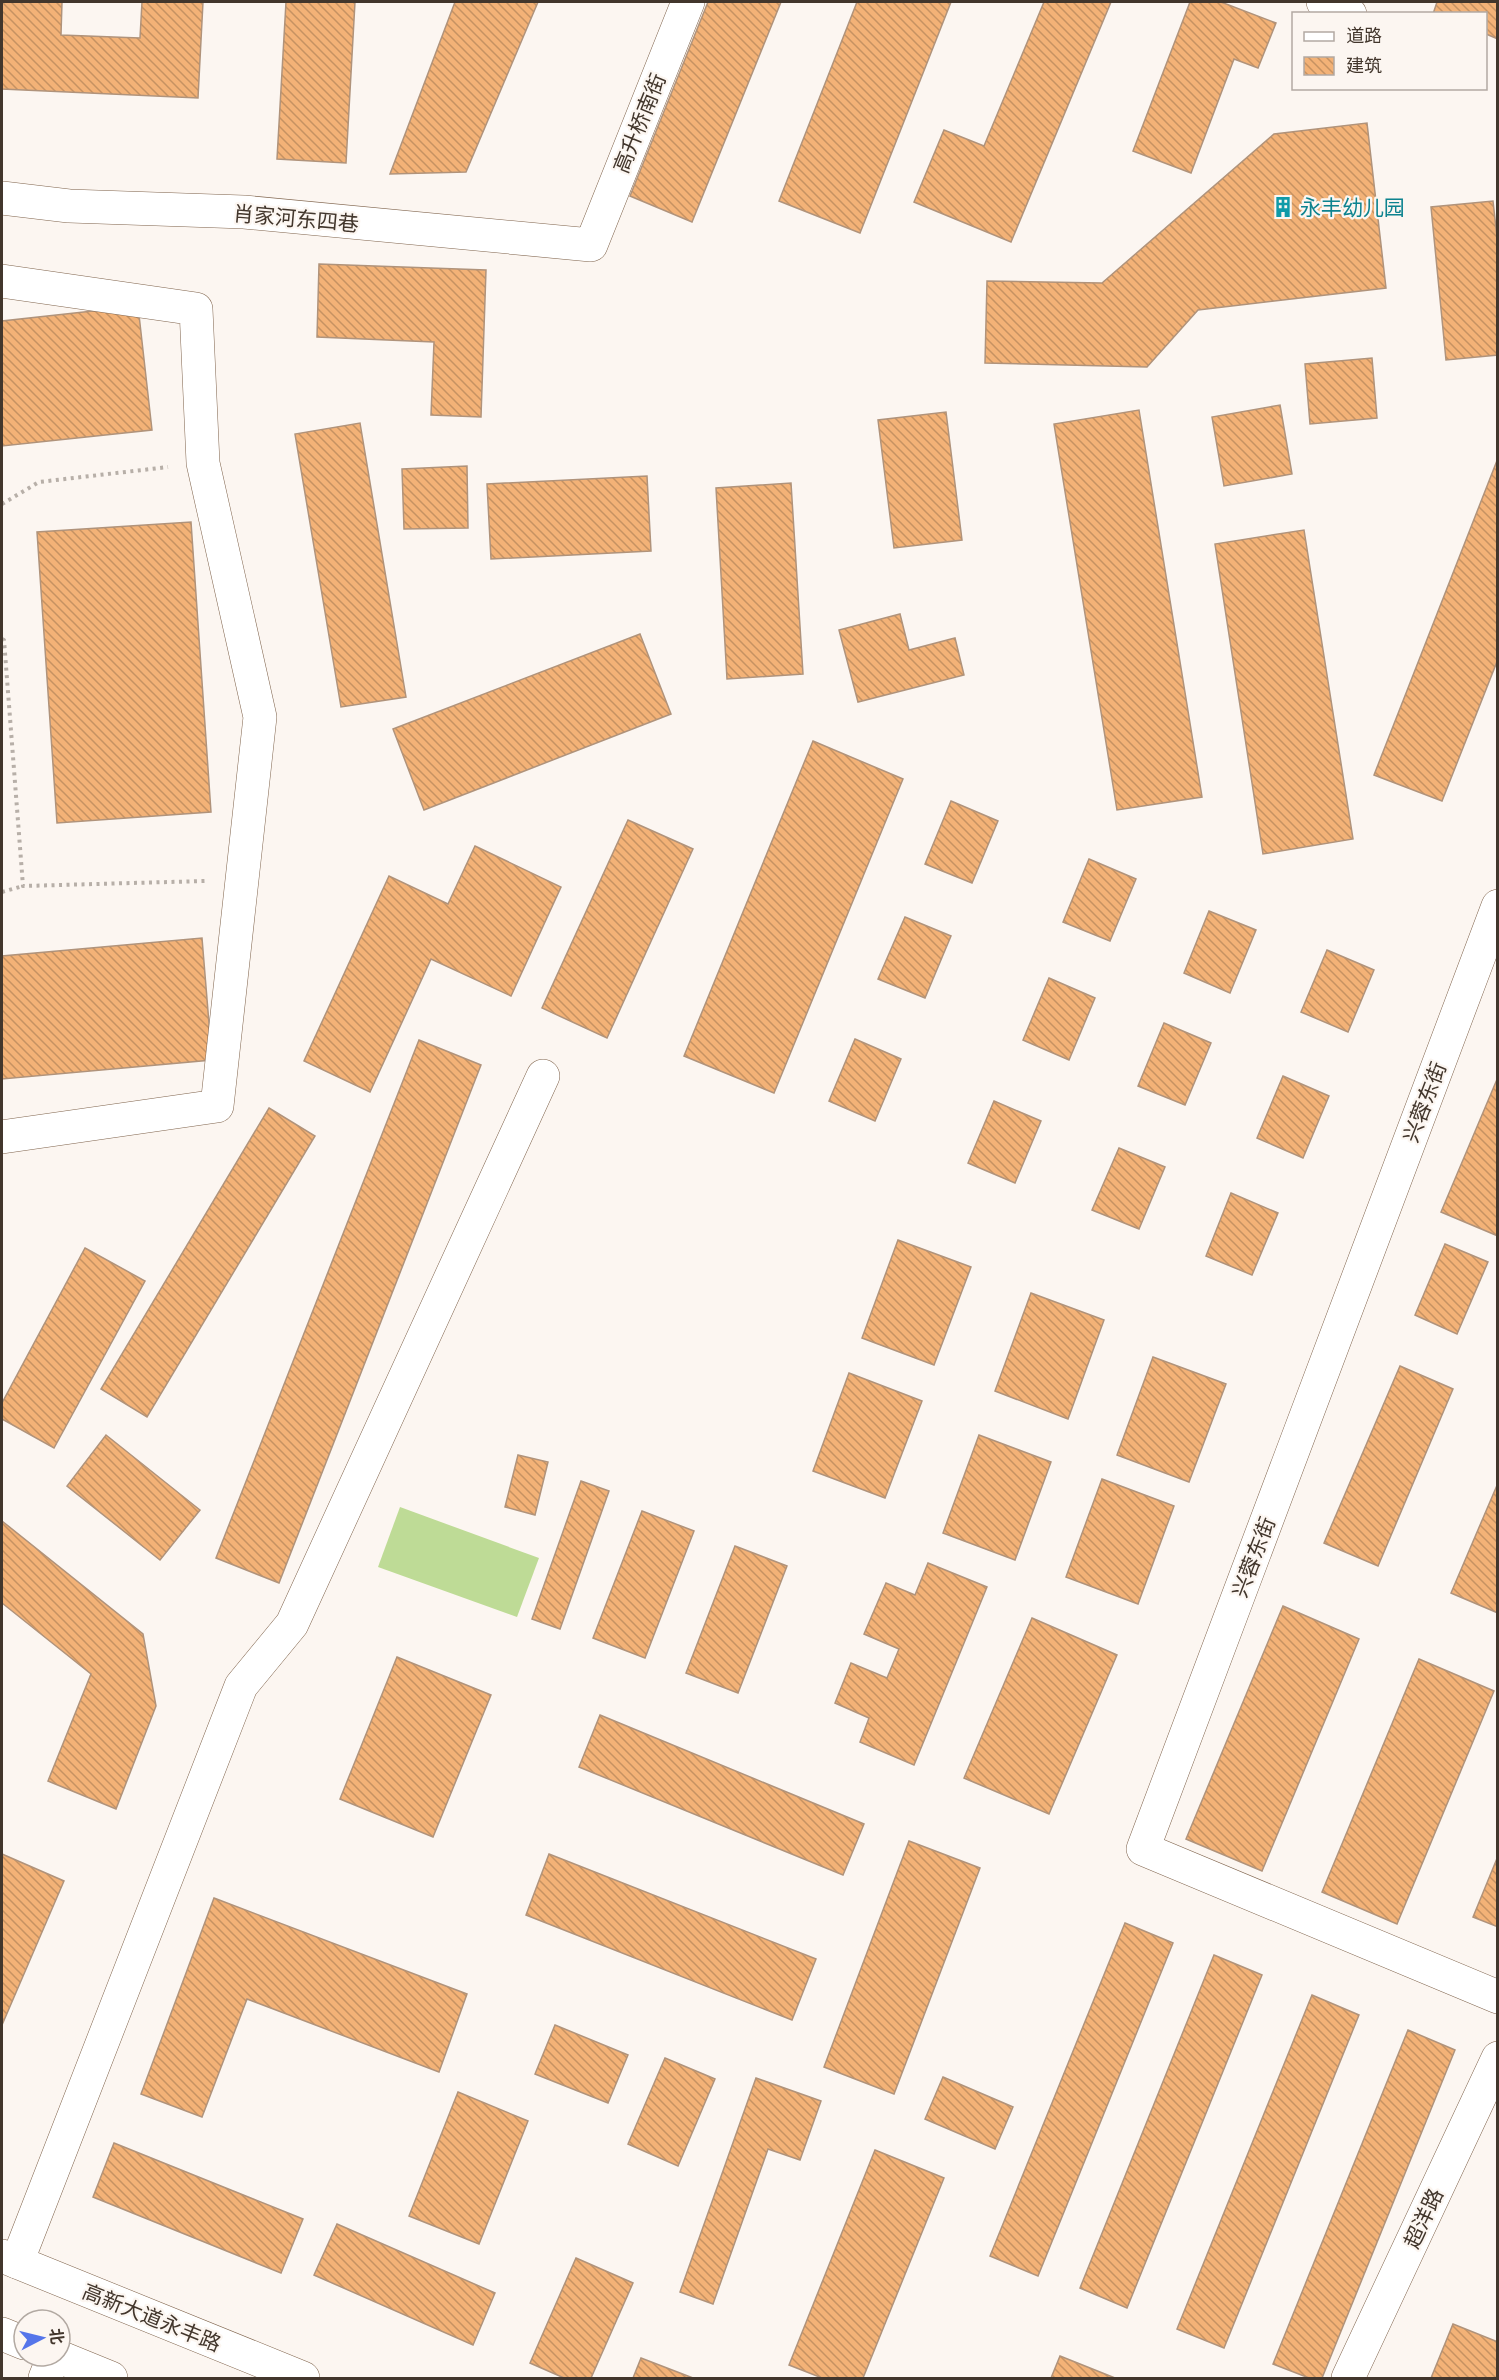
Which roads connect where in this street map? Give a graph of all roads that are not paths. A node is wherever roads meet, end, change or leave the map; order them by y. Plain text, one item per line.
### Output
1 (688, 2) edge
2 (1323, 2) edge
3 (1346, 12) edge
4 (2, 198) edge
5 (591, 245) joint
6 (2, 281) edge
7 (1497, 906) edge
8 (543, 1076) dead end
9 (2, 1137) edge
10 (1497, 1997) edge
11 (1497, 2058) edge
12 (9, 2259) edge
13 (72, 2363) edge
14 (111, 2379) edge
15 (303, 2379) edge
16 (1348, 2379) edge

1 - 5 street, 高升桥南街
2 - 3 street
4 - 5 street, 肖家河东四巷
6 - 9 street
7 - 10 street, 兴蓉东街
8 - 12 street
11 - 16 street, 超洋路
12 - 15 street, 高新大道永丰路
13 - 14 street

